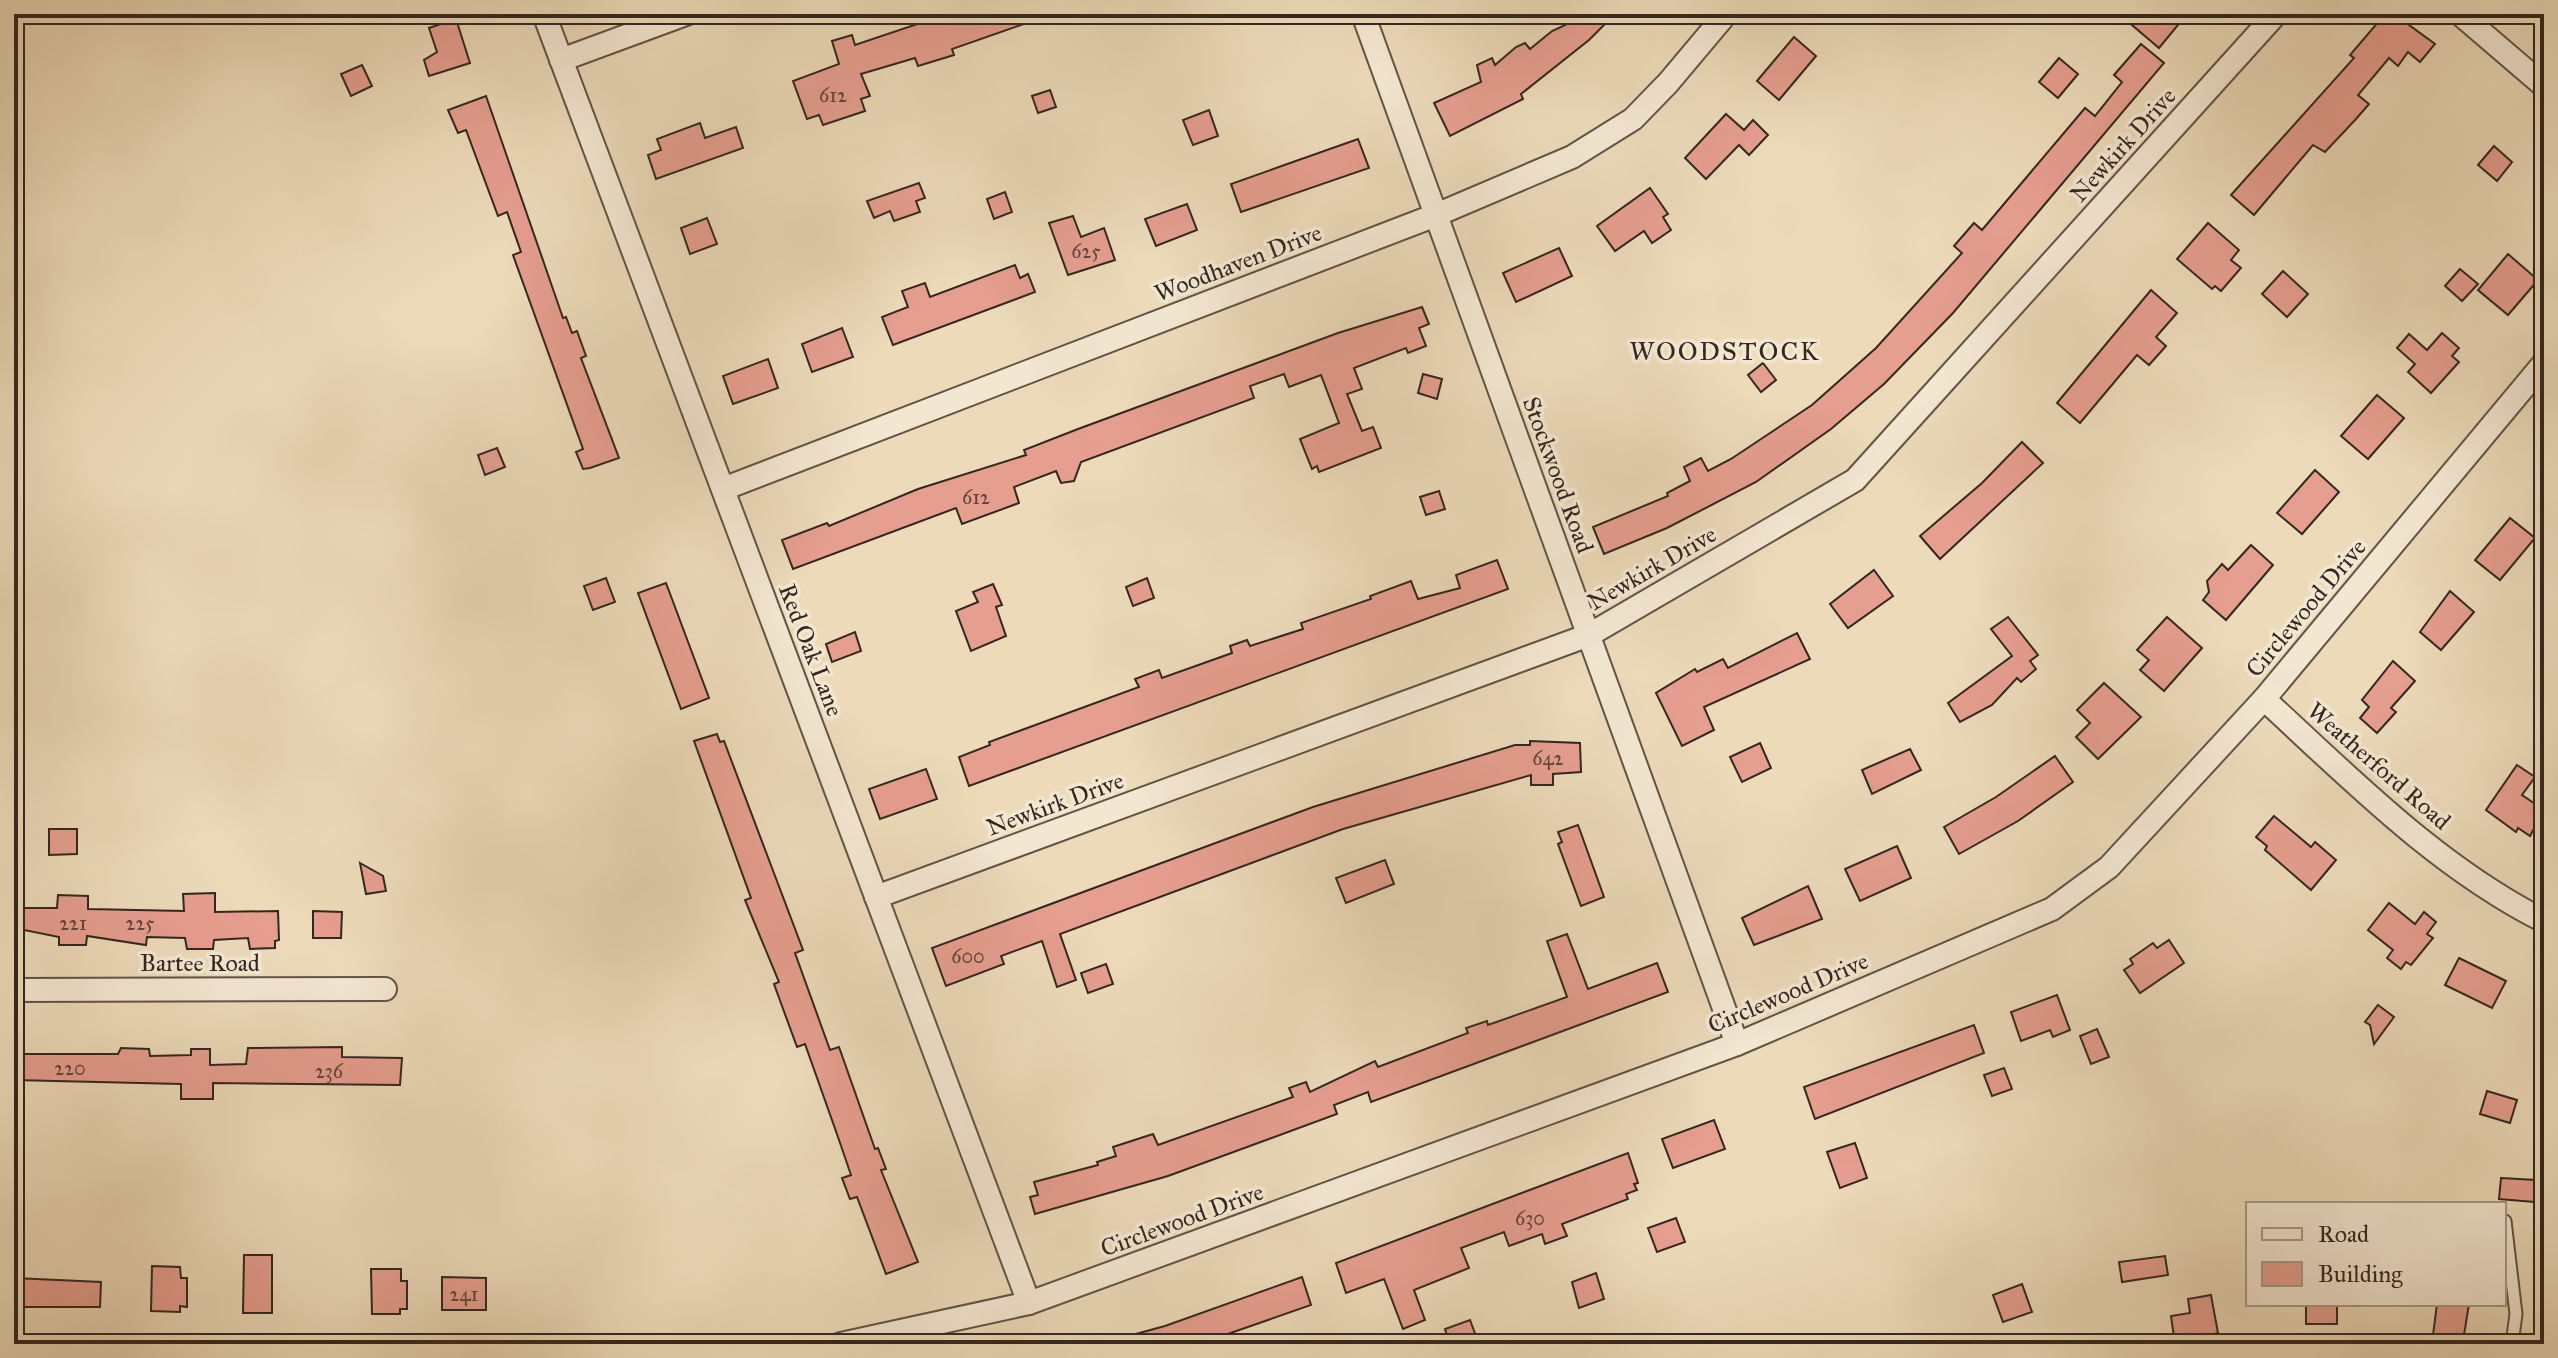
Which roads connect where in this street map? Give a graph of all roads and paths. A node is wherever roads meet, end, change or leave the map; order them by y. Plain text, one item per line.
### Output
1 (544, 14) edge
2 (686, 14) edge
3 (1363, 14) edge
4 (1726, 14) edge
5 (2276, 14) edge
6 (2460, 14) edge
7 (561, 60) junction
8 (2544, 86) edge
9 (1436, 215) junction
10 (2544, 363) edge
11 (723, 489) junction
12 (1589, 635) junction
13 (2264, 699) junction
14 (876, 897) junction
15 (2544, 921) edge
16 (385, 989) dead end
17 (14, 990) edge
18 (1737, 1044) junction
19 (2506, 1229) edge
20 (1029, 1303) junction
21 (841, 1344) edge
22 (2512, 1344) edge

1 - 7 street, Red Oak Lane
2 - 7 street
3 - 9 street, Stockwood Road
4 - 9 street, Woodhaven Drive
5 - 12 street, Newkirk Drive
6 - 8 street
7 - 11 street, Red Oak Lane
9 - 11 street, Woodhaven Drive
9 - 12 street, Stockwood Road
10 - 13 street, Circlewood Drive
11 - 14 street, Red Oak Lane
12 - 14 street, Newkirk Drive
12 - 18 street, Stockwood Road
13 - 15 street, Weatherford Road
13 - 18 street, Circlewood Drive
14 - 20 street, Red Oak Lane
16 - 17 street, Bartee Road
18 - 20 street, Circlewood Drive
19 - 22 lane
20 - 21 street, Circlewood Drive

